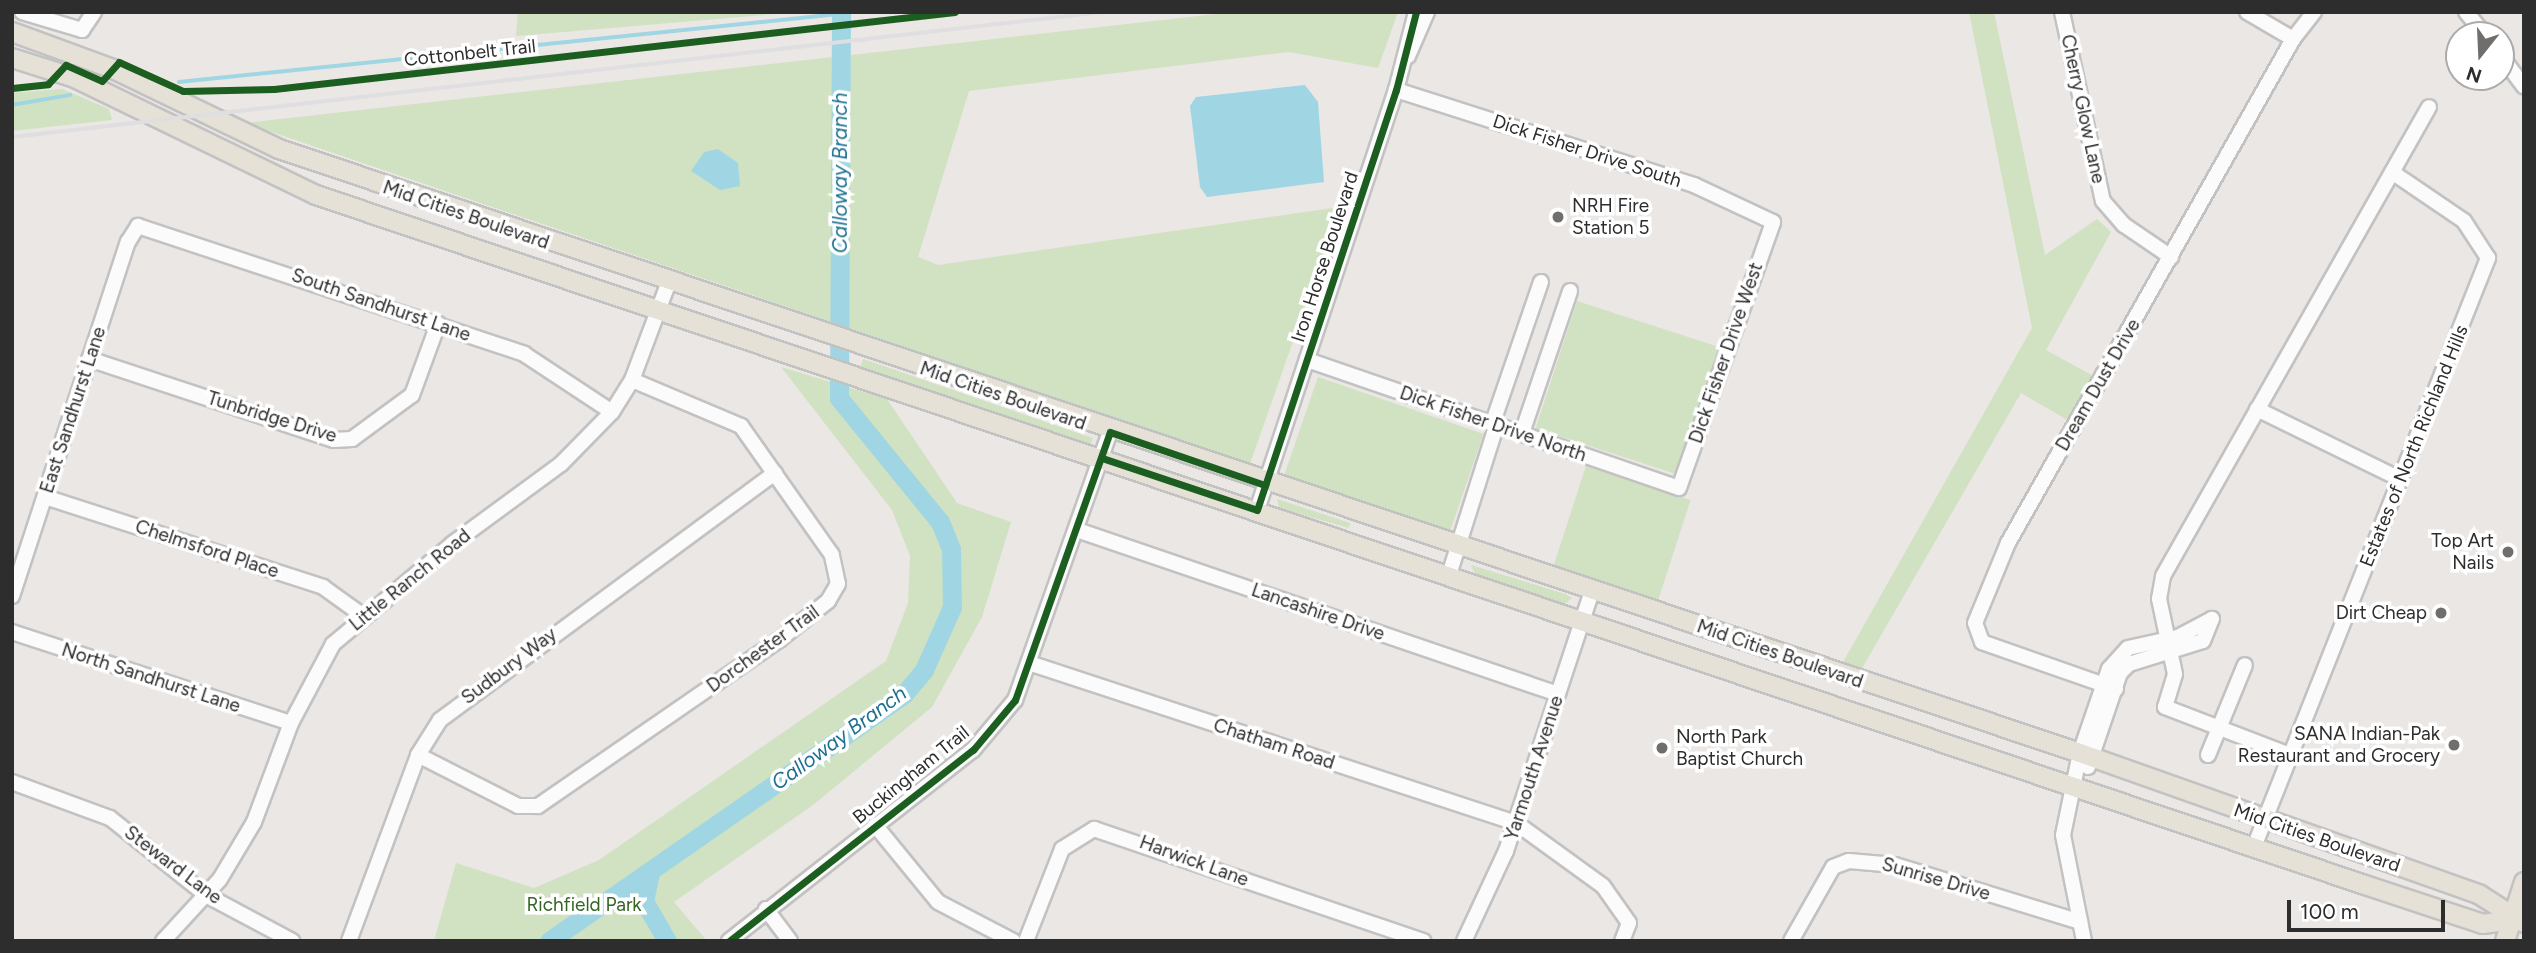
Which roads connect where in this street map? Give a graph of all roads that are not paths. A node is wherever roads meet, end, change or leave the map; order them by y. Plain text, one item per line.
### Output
1 (22, 12) edge
2 (93, 12) edge
3 (1416, 12) edge
4 (1427, 12) edge
5 (2062, 12) edge
6 (2248, 12) edge
7 (2314, 12) edge
8 (12, 32) edge
9 (2293, 39) junction
10 (1407, 57) junction
11 (12, 58) edge
12 (2519, 71) edge
13 (2524, 86) edge
14 (1396, 90) junction
15 (2429, 107) dead end
16 (2392, 172) junction
17 (1774, 218) joint
18 (138, 226) joint
19 (2171, 257) junction
20 (1541, 282) dead end
21 (668, 284) junction
22 (1570, 291) dead end
23 (659, 310) junction
24 (438, 324) junction
25 (89, 359) junction
26 (1307, 360) junction
27 (632, 380) junction
28 (2257, 410) junction
29 (612, 412) junction
30 (1495, 423) junction
31 (1110, 432) junction
32 (1522, 433) junction
33 (1102, 458) junction
34 (775, 473) junction
35 (2400, 479) junction
36 (1265, 485) junction
37 (1679, 488) joint
38 (44, 497) junction
39 (1257, 510) junction
40 (1077, 530) junction
41 (1458, 548) junction
42 (1449, 575) junction
43 (1592, 591) junction
44 (12, 596) edge
45 (362, 615) junction
46 (1582, 620) junction
47 (12, 632) edge
48 (2171, 646) junction
49 (1784, 656) junction
50 (1032, 664) junction
51 (2245, 665) dead end
52 (1776, 683) junction
53 (2110, 687) junction
54 (1558, 694) junction
55 (291, 723) junction
56 (2219, 728) junction
57 (418, 755) junction
58 (2208, 755) dead end
59 (2290, 755) junction
60 (2087, 756) junction
61 (12, 782) edge
62 (2074, 784) junction
63 (2265, 819) junction
64 (1516, 822) junction
65 (875, 825) junction
66 (2254, 847) junction
67 (2524, 882) edge
68 (206, 895) junction
69 (766, 909) junction
70 (2518, 921) edge
71 (2080, 922) junction
72 (163, 941) edge
73 (292, 941) edge
74 (349, 941) edge
75 (729, 941) edge
76 (790, 941) edge
77 (1013, 941) edge
78 (1026, 941) edge
79 (1423, 941) edge
80 (1464, 941) edge
81 (1622, 941) edge
82 (1791, 941) edge
83 (2084, 941) edge
84 (2505, 941) edge

1 - 2 street
3 - 10 street, Iron Horse Boulevard
4 - 10 street, Iron Horse Boulevard
5 - 19 street, Cherry Glow Lane
6 - 9 street
7 - 9 street, Dream Dust Drive
8 - 21 main road, Mid Cities Boulevard
9 - 19 street, Dream Dust Drive
10 - 14 street, Iron Horse Boulevard
11 - 23 main road, Mid Cities Boulevard
12 - 13 street
14 - 17 street, Dick Fisher Drive South
14 - 26 street, Iron Horse Boulevard
15 - 16 street
16 - 28 street
16 - 35 street, Estates of North Richland Hills
17 - 37 street, Dick Fisher Drive West
18 - 24 street, South Sandhurst Lane
18 - 25 street, East Sandhurst Lane
19 - 53 street, Dream Dust Drive
20 - 30 street
21 - 23 street, Little Ranch Road
21 - 31 main road, Mid Cities Boulevard
22 - 32 street
23 - 27 street, Little Ranch Road
23 - 33 main road, Mid Cities Boulevard
24 - 25 street, Tunbridge Drive
24 - 29 street, South Sandhurst Lane
25 - 38 street, East Sandhurst Lane
26 - 30 street, Dick Fisher Drive North
26 - 36 street, Iron Horse Boulevard
27 - 29 street, Little Ranch Road
27 - 34 street, Dorchester Trail
28 - 35 street
28 - 48 street
29 - 45 street, Little Ranch Road
30 - 32 street, Dick Fisher Drive North
30 - 41 street
31 - 33 street, Buckingham Trail
31 - 36 main road, Mid Cities Boulevard
32 - 37 street, Dick Fisher Drive North
33 - 39 main road, Mid Cities Boulevard
33 - 40 street, Buckingham Trail
34 - 57 street, Sudbury Way
34 - 57 street, Dorchester Trail
35 - 59 street, Estates of North Richland Hills
36 - 39 street, Iron Horse Boulevard
36 - 41 main road, Mid Cities Boulevard
38 - 44 street, East Sandhurst Lane
38 - 45 street, Chelmsford Place
39 - 42 main road, Mid Cities Boulevard
40 - 50 street, Buckingham Trail
40 - 54 street, Lancashire Drive
41 - 42 street
41 - 43 main road, Mid Cities Boulevard
42 - 46 main road, Mid Cities Boulevard
43 - 46 street, Yarmouth Avenue
43 - 49 main road, Mid Cities Boulevard
45 - 55 street, Little Ranch Road
46 - 52 main road, Mid Cities Boulevard
46 - 54 street, Yarmouth Avenue
47 - 55 street, North Sandhurst Lane
48 - 53 street
48 - 56 street
49 - 52 main road
49 - 60 main road, Mid Cities Boulevard
50 - 64 street, Chatham Road
50 - 65 street, Buckingham Trail
51 - 56 street
52 - 62 main road, Mid Cities Boulevard
53 - 60 street
54 - 64 street, Yarmouth Avenue
55 - 68 street, Little Ranch Road
56 - 58 street
56 - 59 street
57 - 74 street, Sudbury Way
59 - 63 street, Estates of North Richland Hills
60 - 62 street
60 - 63 main road, Mid Cities Boulevard
61 - 68 street, Steward Lane
62 - 66 main road, Mid Cities Boulevard
62 - 71 street
63 - 66 street, Estates of North Richland Hills
63 - 70 main road, Mid Cities Boulevard
64 - 80 street, Yarmouth Avenue
64 - 81 street, Chatham Road
65 - 69 street, Buckingham Trail
65 - 77 street
66 - 70 main road, Mid Cities Boulevard
67 - 70 main road
68 - 72 street, Little Ranch Road
68 - 73 street, Steward Lane
69 - 75 street, Buckingham Trail
69 - 76 street
70 - 84 main road
71 - 82 street, Sunrise Drive
71 - 83 street
78 - 79 street, Harwick Lane

